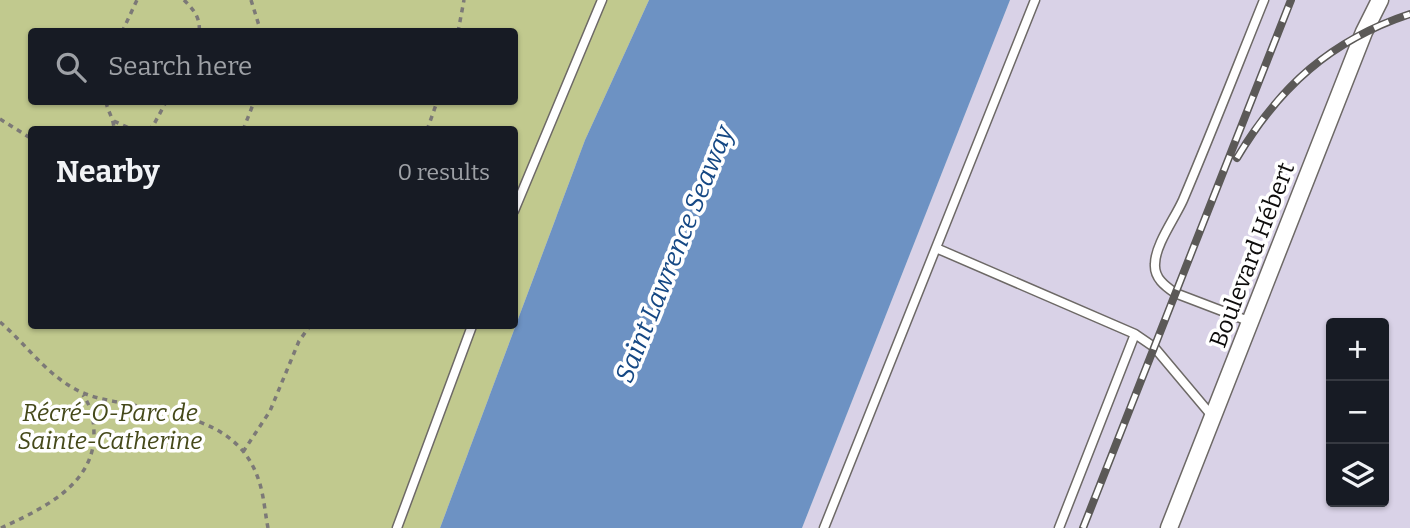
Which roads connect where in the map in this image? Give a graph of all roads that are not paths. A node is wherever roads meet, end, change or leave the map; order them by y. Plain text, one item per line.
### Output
1 (602, 0) edge
2 (1035, 0) edge
3 (1264, 0) edge
4 (1375, 2) edge
5 (518, 201) edge
6 (936, 248) junction
7 (1251, 322) junction
8 (470, 329) edge
9 (1135, 334) junction
10 (1213, 417) junction
11 (397, 528) edge
12 (824, 528) edge
13 (1059, 528) edge
14 (1170, 528) edge

1 - 5 lane
2 - 6 lane
3 - 7 lane
4 - 7 street, Boulevard Hébert
6 - 9 lane
6 - 12 lane
7 - 10 street, Boulevard Hébert
8 - 11 lane
9 - 10 lane
9 - 13 lane
10 - 14 street, Boulevard Hébert

